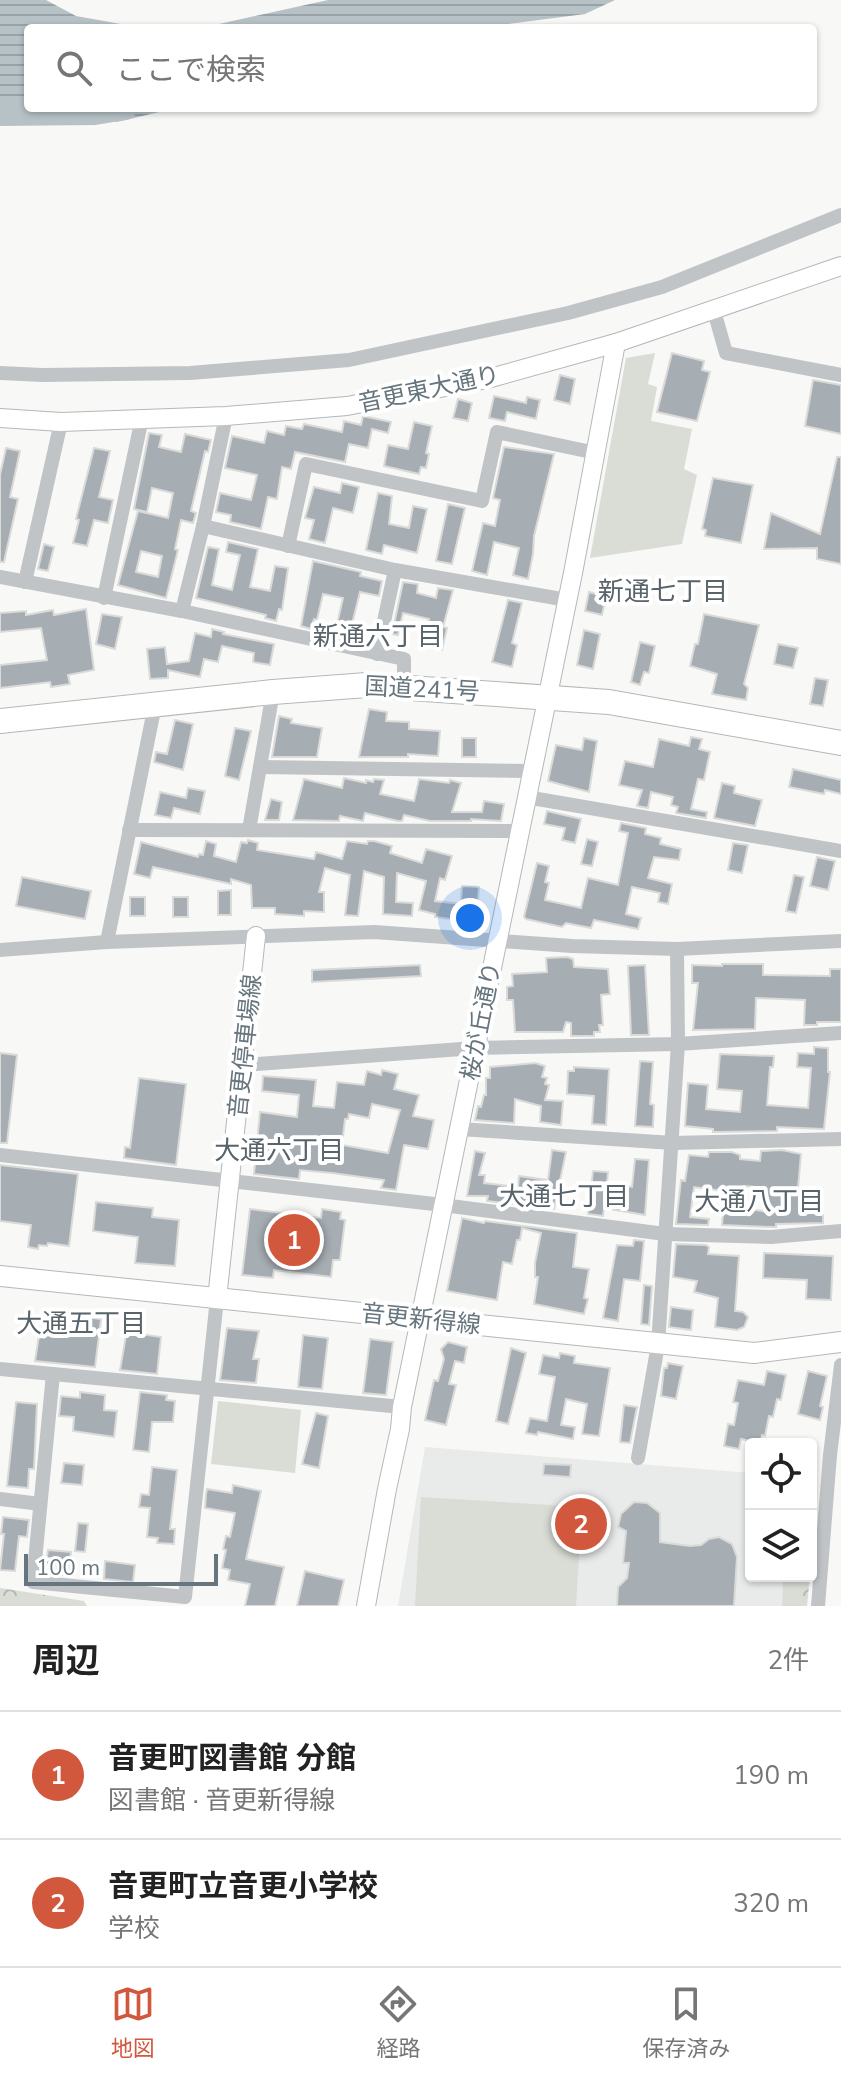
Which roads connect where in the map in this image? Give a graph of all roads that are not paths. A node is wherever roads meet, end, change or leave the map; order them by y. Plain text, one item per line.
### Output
1 (841, 215) edge
2 (841, 266) edge
3 (714, 311) junction
4 (616, 343) junction
5 (0, 373) edge
6 (841, 375) edge
7 (226, 416) junction
8 (0, 418) edge
9 (142, 418) junction
10 (61, 422) junction
11 (596, 453) junction
12 (203, 526) junction
13 (288, 546) junction
14 (395, 570) junction
15 (0, 577) edge
16 (25, 582) junction
17 (104, 598) junction
18 (567, 600) junction
19 (182, 611) junction
20 (377, 654) junction
21 (404, 687) junction
22 (273, 692) junction
23 (547, 696) junction
24 (155, 705) junction
25 (0, 721) edge
26 (841, 743) edge
27 (260, 767) junction
28 (531, 771) junction
29 (526, 797) junction
30 (129, 830) junction
31 (249, 830) junction
32 (519, 831) junction
33 (841, 851) edge
34 (256, 936) junction
35 (497, 939) junction
36 (841, 941) edge
37 (107, 942) junction
38 (677, 949) junction
39 (0, 950) edge
40 (841, 1033) edge
41 (678, 1044) junction
42 (475, 1048) junction
43 (243, 1065) junction
44 (459, 1129) junction
45 (841, 1139) edge
46 (673, 1143) junction
47 (0, 1155) edge
48 (231, 1180) junction
49 (443, 1205) junction
50 (841, 1231) edge
51 (665, 1234) junction
52 (0, 1276) edge
53 (217, 1299) junction
54 (421, 1318) junction
55 (841, 1342) edge
56 (658, 1345) junction
57 (841, 1365) edge
58 (0, 1369) edge
59 (53, 1374) junction
60 (207, 1390) junction
61 (402, 1407) junction
62 (638, 1458) dead end
63 (0, 1499) edge
64 (40, 1504) junction
65 (366, 1606) edge
66 (818, 1606) edge

1 - 5 street
2 - 3 street, 音更東大通り
3 - 4 street, 音更東大通り
3 - 6 street
4 - 7 street, 音更東大通り
4 - 11 street, 桜が丘通り
7 - 9 street, 音更東大通り
7 - 12 street
8 - 10 street, 音更東大通り
9 - 10 street, 音更東大通り
9 - 17 street
10 - 16 street
11 - 13 street
11 - 18 street, 桜が丘通り
12 - 13 street
12 - 19 street
13 - 14 street
14 - 18 street
14 - 20 street
15 - 16 street
16 - 17 street
17 - 19 street
18 - 23 street, 桜が丘通り
19 - 20 street
20 - 21 street
21 - 22 highway, 国道241号
21 - 23 highway, 国道241号
22 - 24 highway, 国道241号
22 - 27 street
23 - 26 highway, 国道241号
23 - 28 street, 桜が丘通り
24 - 25 highway, 国道241号
24 - 30 street
27 - 28 street
27 - 31 street
28 - 29 street, 桜が丘通り
29 - 32 street, 桜が丘通り
29 - 33 street
30 - 31 street
30 - 37 street
31 - 32 street
32 - 35 street, 桜が丘通り
34 - 35 street
34 - 37 street
34 - 43 street, 音更停車場線
35 - 38 street
35 - 42 street, 桜が丘通り
36 - 38 street
37 - 39 street
38 - 41 street
40 - 41 street
41 - 42 street
41 - 46 street
42 - 43 street
42 - 44 street, 桜が丘通り
43 - 48 street, 音更停車場線
44 - 46 street
44 - 49 street, 桜が丘通り
45 - 46 street
46 - 51 street
47 - 48 street
48 - 49 street
48 - 53 street, 音更停車場線
49 - 51 street
49 - 54 street, 桜が丘通り
50 - 51 street
51 - 56 street
52 - 53 main road, 音更新得線
53 - 54 main road, 音更新得線
53 - 60 street
54 - 56 main road, 音更新得線
54 - 61 street, 桜が丘通り
55 - 56 main road, 音更新得線
56 - 62 street
57 - 66 street
58 - 59 street
59 - 60 street
59 - 64 street
60 - 61 street
60 - 64 street
61 - 65 street, 桜が丘通り
63 - 64 street

